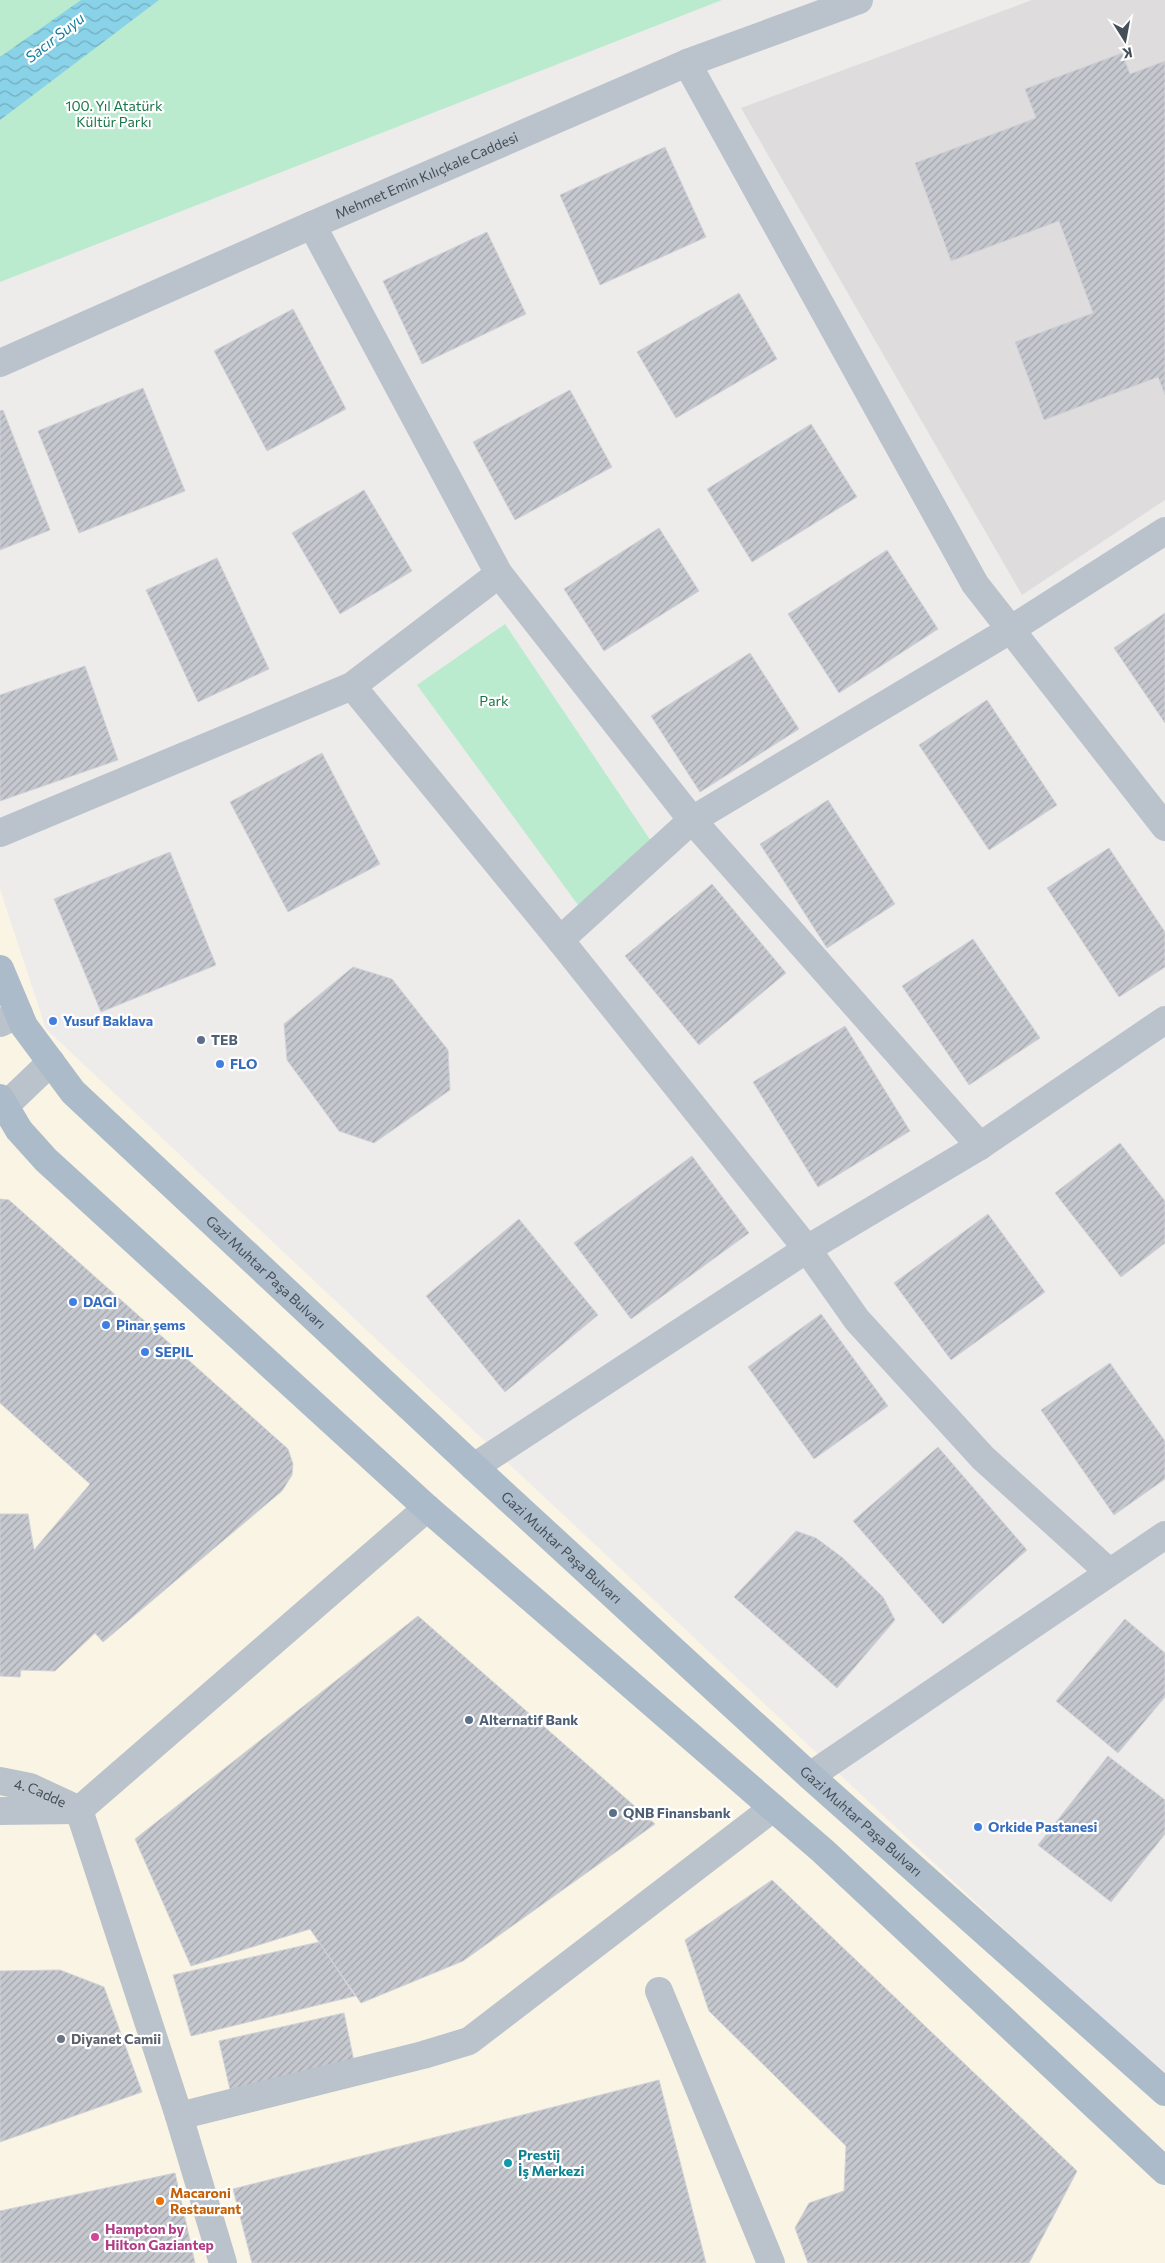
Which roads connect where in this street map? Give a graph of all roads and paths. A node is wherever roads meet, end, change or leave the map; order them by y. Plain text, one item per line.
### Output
1 (859, 0) edge
2 (688, 63) junction
3 (312, 225) junction
4 (0, 363) edge
5 (1165, 531) edge
6 (498, 574) junction
7 (1010, 630) junction
8 (352, 686) junction
9 (692, 820) junction
10 (1165, 827) edge
11 (0, 833) edge
12 (560, 940) junction
13 (0, 970) edge
14 (10, 1019) edge
15 (1165, 1020) edge
16 (51, 1062) junction
17 (2, 1103) edge
18 (980, 1146) junction
19 (807, 1249) junction
20 (474, 1467) junction
21 (427, 1508) junction
22 (1164, 1536) edge
23 (1109, 1572) junction
24 (810, 1776) junction
25 (0, 1781) edge
26 (774, 1808) junction
27 (79, 1810) junction
28 (0, 1812) edge
29 (659, 1991) dead end
30 (1165, 2092) edge
31 (179, 2116) junction
32 (1165, 2170) edge
33 (223, 2263) edge
34 (771, 2263) edge

1 - 2 street, Mehmet Emin Kılıçkale Caddesi
2 - 3 street, Mehmet Emin Kılıçkale Caddesi
2 - 7 street
3 - 4 street, Mehmet Emin Kılıçkale Caddesi
3 - 6 street
5 - 7 street
6 - 8 street
6 - 9 street
7 - 9 street
7 - 10 street
8 - 11 street
8 - 12 street
9 - 12 street
9 - 18 street
12 - 19 street
13 - 14 main road, Gazi Muhtar Paşa Bulvarı
14 - 16 main road, Gazi Muhtar Paşa Bulvarı
15 - 18 street
16 - 17 street
16 - 20 main road, Gazi Muhtar Paşa Bulvarı
17 - 21 main road
18 - 19 street
19 - 20 street
19 - 23 street
20 - 24 main road, Gazi Muhtar Paşa Bulvarı
21 - 26 main road
21 - 27 street
22 - 23 street
23 - 24 street
24 - 30 main road, Gazi Muhtar Paşa Bulvarı
25 - 27 street, 4. Cadde
26 - 31 street
26 - 32 main road
27 - 28 street
27 - 31 street
29 - 34 street
31 - 33 street

